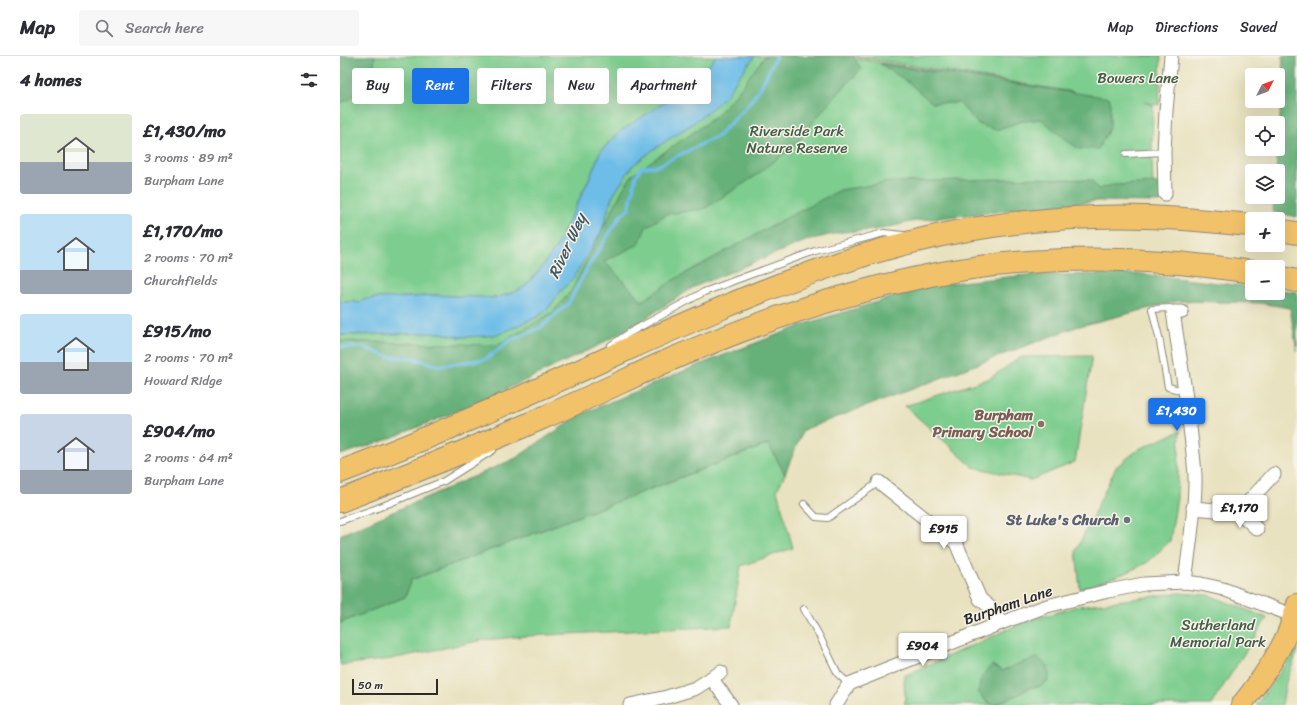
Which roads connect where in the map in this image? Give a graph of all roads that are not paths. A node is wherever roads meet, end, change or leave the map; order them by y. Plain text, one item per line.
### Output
1 (1171, 56) edge
2 (1164, 152) junction
3 (1126, 154) dead end
4 (1165, 194) dead end
5 (1245, 224) edge
6 (1285, 231) edge
7 (1297, 233) edge
8 (929, 238) junction
9 (1245, 271) edge
10 (1285, 278) edge
11 (1297, 281) edge
12 (1177, 312) joint
13 (605, 350) dead end
14 (598, 355) dead end
15 (568, 376) junction
16 (1184, 391) junction
17 (542, 419) junction
18 (509, 440) dead end
19 (496, 448) dead end
20 (340, 472) edge
21 (1274, 474) dead end
22 (878, 482) joint
23 (340, 501) edge
24 (804, 504) dead end
25 (1193, 508) junction
26 (1239, 512) junction
27 (340, 521) edge
28 (1257, 529) dead end
29 (1185, 582) junction
30 (804, 609) dead end
31 (1296, 616) edge
32 (1001, 623) junction
33 (849, 684) junction
34 (630, 705) edge
35 (731, 705) edge
36 (836, 705) edge
37 (1241, 705) edge
38 (1251, 705) edge

1 - 2 street
2 - 3 lane
2 - 4 street
5 - 8 highway
6 - 7 highway
8 - 13 lane
8 - 15 highway
9 - 17 highway
10 - 11 highway
12 - 16 street
12 - 16 lane
14 - 15 lane
15 - 20 highway
16 - 25 street
17 - 18 lane
17 - 23 highway
19 - 27 lane
21 - 26 street
22 - 24 lane
22 - 32 street
25 - 26 street
25 - 29 street
26 - 28 street
29 - 31 street, Burpham Lane
29 - 32 street, Burpham Lane
30 - 33 lane
31 - 37 main road
31 - 38 main road
32 - 33 street, Burpham Lane
33 - 36 street
34 - 35 street

